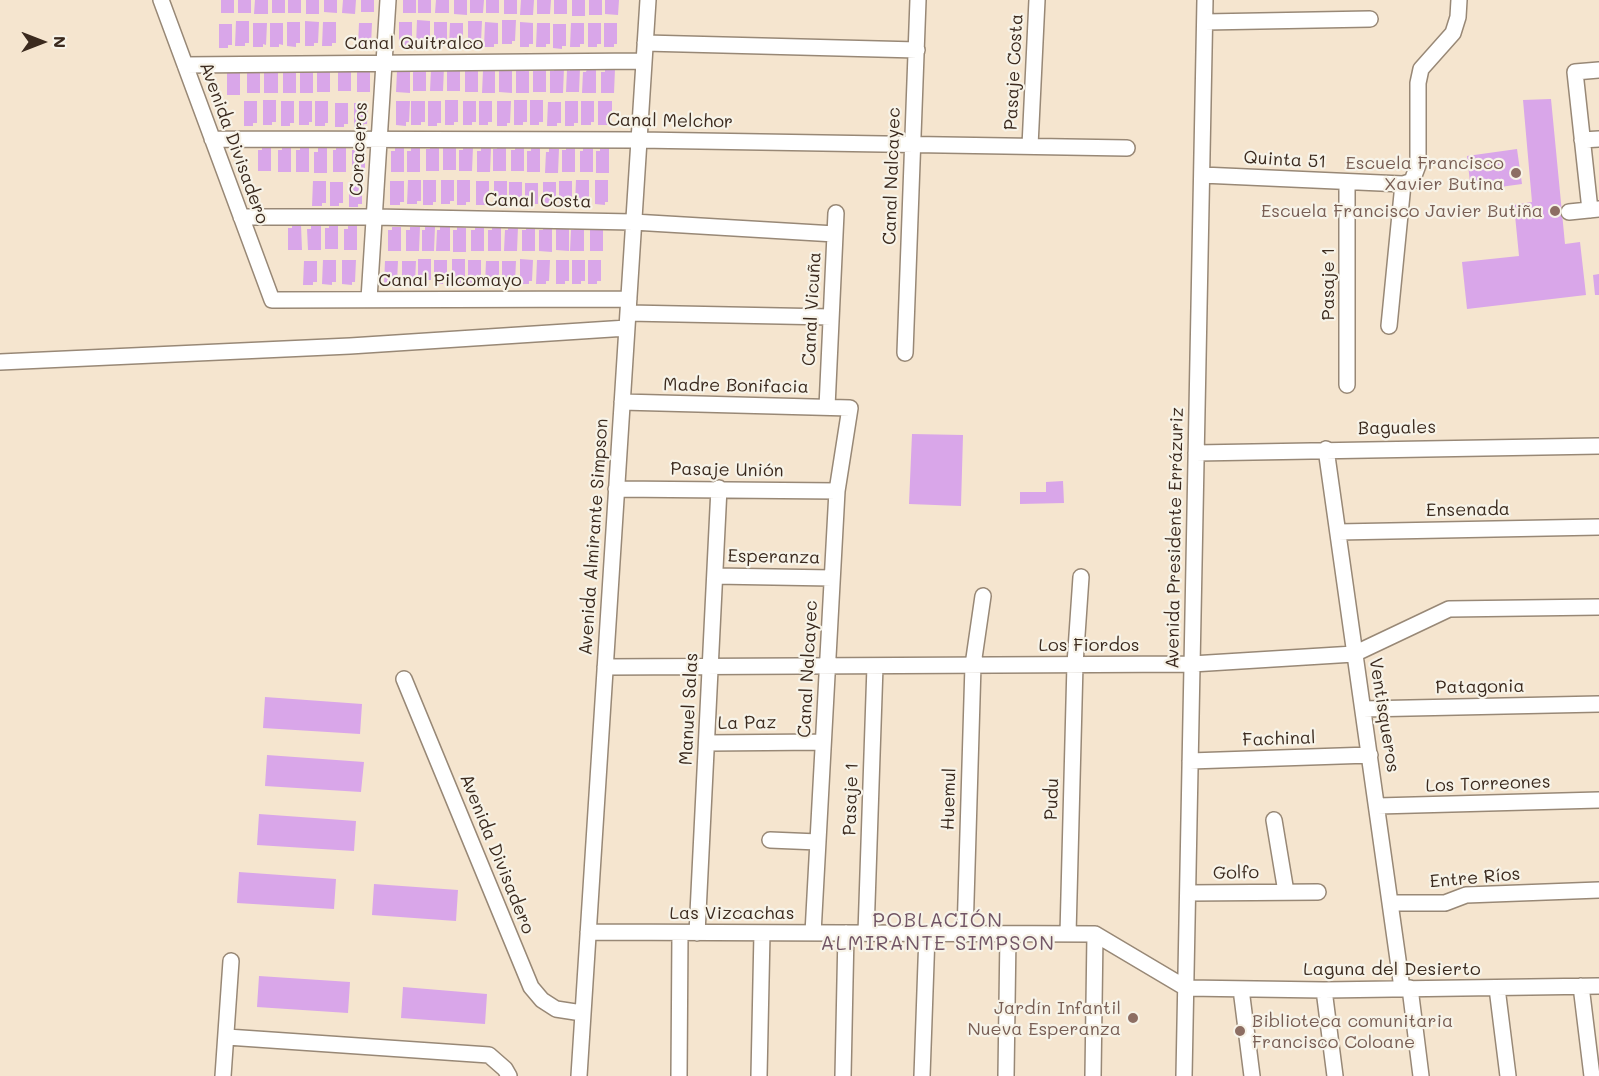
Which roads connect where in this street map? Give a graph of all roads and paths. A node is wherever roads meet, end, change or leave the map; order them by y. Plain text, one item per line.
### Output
1 (160, 0) edge
2 (388, 0) edge
3 (648, 0) edge
4 (918, 0) edge
5 (1037, 0) edge
6 (1205, 0) edge
7 (1458, 0) edge
8 (1370, 19) dead end
9 (1205, 22) junction
10 (645, 44) junction
11 (917, 50) junction
12 (644, 61) junction
13 (384, 62) junction
14 (185, 65) junction
15 (1599, 70) edge
16 (379, 138) junction
17 (212, 139) junction
18 (1599, 139) edge
19 (639, 140) junction
20 (1582, 140) junction
21 (912, 144) junction
22 (1030, 146) junction
23 (1127, 148) dead end
24 (1202, 176) junction
25 (1347, 182) junction
26 (1403, 184) junction
27 (1594, 210) edge
28 (1569, 212) dead end
29 (836, 213) dead end
30 (241, 217) junction
31 (374, 217) junction
32 (633, 222) junction
33 (835, 234) junction
34 (369, 299) junction
35 (272, 300) joint
36 (628, 313) junction
37 (831, 317) junction
38 (1389, 326) dead end
39 (905, 353) dead end
40 (0, 362) edge
41 (1347, 385) dead end
42 (622, 402) junction
43 (827, 407) junction
44 (849, 408) joint
45 (1599, 446) edge
46 (1326, 449) junction
47 (1196, 453) junction
48 (719, 488) junction
49 (616, 489) junction
50 (837, 491) junction
51 (1599, 527) edge
52 (1338, 532) junction
53 (715, 576) junction
54 (1081, 577) dead end
55 (832, 578) junction
56 (983, 596) dead end
57 (1599, 607) edge
58 (1354, 654) junction
59 (1075, 664) junction
60 (1192, 664) junction
61 (973, 665) junction
62 (827, 666) junction
63 (875, 666) junction
64 (605, 667) junction
65 (712, 667) junction
66 (404, 679) dead end
67 (1599, 704) edge
68 (1363, 709) junction
69 (823, 742) junction
70 (707, 743) junction
71 (1370, 755) junction
72 (1190, 761) junction
73 (1599, 800) edge
74 (1378, 806) junction
75 (1274, 820) dead end
76 (770, 840) dead end
77 (818, 842) junction
78 (1599, 890) edge
79 (1286, 892) junction
80 (1318, 892) dead end
81 (1188, 893) junction
82 (1391, 903) junction
83 (588, 932) junction
84 (680, 933) junction
85 (697, 933) junction
86 (762, 933) junction
87 (813, 933) junction
88 (846, 933) junction
89 (866, 933) junction
90 (927, 934) junction
91 (965, 934) junction
92 (1008, 934) junction
93 (1068, 934) junction
94 (1095, 934) junction
95 (231, 961) dead end
96 (1581, 986) junction
97 (1599, 986) edge
98 (1186, 988) junction
99 (1406, 988) junction
100 (1497, 988) junction
101 (1241, 989) junction
102 (1324, 990) junction
103 (582, 1013) junction
104 (228, 1036) junction
105 (223, 1076) edge
106 (509, 1076) edge
107 (579, 1076) edge
108 (679, 1076) edge
109 (759, 1076) edge
110 (843, 1076) edge
111 (922, 1076) edge
112 (1006, 1076) edge
113 (1092, 1076) edge
114 (1184, 1076) edge
115 (1252, 1076) edge
116 (1335, 1076) edge
117 (1421, 1076) edge
118 (1508, 1076) edge
119 (1592, 1076) edge

1 - 14 street, Avenida Divisadero
2 - 13 street, Coraceros
3 - 10 street, Avenida Almirante Simpson
4 - 11 street, Canal Nalcayec
5 - 22 street, Pasaje Costa
6 - 9 street, Avenida Presidente Errázuriz
7 - 26 street
8 - 9 street
9 - 24 street, Avenida Presidente Errázuriz
10 - 11 street
10 - 12 street, Avenida Almirante Simpson
11 - 21 street, Canal Nalcayec
12 - 13 street, Canal Quitralco
12 - 19 street, Avenida Almirante Simpson
13 - 14 street, Canal Quitralco
13 - 16 street, Coraceros
14 - 17 street, Avenida Divisadero
15 - 20 street
16 - 17 street, Canal Melchor
16 - 19 street, Canal Melchor
16 - 31 street, Coraceros
17 - 30 street, Avenida Divisadero
18 - 20 street
19 - 21 street, Canal Melchor
19 - 32 street, Avenida Almirante Simpson
20 - 27 street
21 - 22 street, Canal Melchor
21 - 39 street, Canal Nalcayec
22 - 23 street, Canal Melchor
24 - 25 street, Quinta 51
24 - 47 street, Avenida Presidente Errázuriz
25 - 26 street, Quinta 51
25 - 41 street, Pasaje 1
26 - 38 street
27 - 28 street
29 - 33 street, Canal Vicuña
30 - 31 street, Canal Costa
30 - 35 street, Avenida Divisadero
31 - 32 street, Canal Costa
31 - 34 street, Coraceros
32 - 33 street, Canal Costa
32 - 36 street, Avenida Almirante Simpson
33 - 37 street, Canal Vicuña
34 - 35 street, Canal Pilcomayo
34 - 36 street, Canal Pilcomayo
36 - 37 street, Canal Pilcomayo
36 - 40 street
36 - 42 street, Avenida Almirante Simpson
37 - 43 street, Canal Vicuña
42 - 43 street, Madre Bonifacia
42 - 49 street, Avenida Almirante Simpson
43 - 44 street, Madre Bonifacia
44 - 50 street, Canal Nalcayec
45 - 46 street, Baguales
46 - 47 street, Baguales
46 - 52 street, Ventisqueros
47 - 60 street, Avenida Presidente Errázuriz
48 - 49 street, Pasaje Unión
48 - 50 street, Pasaje Unión
48 - 53 street, Manuel Salas
49 - 64 street, Avenida Almirante Simpson
50 - 55 street, Canal Nalcayec
51 - 52 street, Ensenada
52 - 58 street, Ventisqueros
53 - 55 street, Esperanza
53 - 65 street, Manuel Salas
54 - 59 street, Pudu
55 - 62 street, Canal Nalcayec
56 - 61 street, Huemul
57 - 58 street, Los Fiordos
58 - 60 street, Los Fiordos
58 - 68 street, Ventisqueros
59 - 60 street, Los Fiordos
59 - 61 street, Los Fiordos
59 - 93 street, Pudu
60 - 72 street, Avenida Presidente Errázuriz
61 - 63 street, Los Fiordos
61 - 91 street, Huemul
62 - 63 street, Los Fiordos
62 - 65 street, Los Fiordos
62 - 69 street, Canal Nalcayec
63 - 89 street, Pasaje 1
64 - 65 street, Los Fiordos
64 - 83 street, Avenida Almirante Simpson
65 - 70 street, Manuel Salas
66 - 103 street, Avenida Divisadero
67 - 68 street, Patagonia
68 - 71 street, Ventisqueros
69 - 70 street, La Paz
69 - 77 street, Canal Nalcayec
70 - 85 street, Manuel Salas
71 - 72 street, Fachinal
71 - 74 street, Ventisqueros
72 - 81 street, Avenida Presidente Errázuriz
73 - 74 street, Los Torreones
74 - 82 street, Ventisqueros
75 - 79 street, Golfo
76 - 77 street
77 - 87 street, Canal Nalcayec
78 - 82 street, Entre Ríos
79 - 80 street, Golfo
79 - 81 street, Golfo
81 - 98 street, Avenida Presidente Errázuriz
82 - 99 street, Ventisqueros
83 - 84 street, Las Vizcachas
83 - 103 street, Avenida Almirante Simpson
84 - 85 street, Las Vizcachas
84 - 108 street
85 - 86 street, Las Vizcachas
86 - 87 street, Las Vizcachas
86 - 109 street
87 - 88 street, Las Vizcachas
88 - 89 street, Las Vizcachas
88 - 110 street
89 - 90 street, Las Vizcachas
90 - 91 street, Las Vizcachas
90 - 111 street
91 - 92 street, Las Vizcachas
92 - 93 street, Las Vizcachas
92 - 112 street
93 - 94 street, Las Vizcachas
94 - 98 street
94 - 113 street
95 - 104 street
96 - 97 street, Laguna del Desierto
96 - 100 street, Laguna del Desierto
96 - 119 street
98 - 101 street, Laguna del Desierto
98 - 114 street, Avenida Presidente Errázuriz
99 - 100 street, Laguna del Desierto
99 - 102 street, Laguna del Desierto
99 - 117 street, Ventisqueros
100 - 118 street
101 - 102 street, Laguna del Desierto
101 - 115 street
102 - 116 street
103 - 107 street, Avenida Almirante Simpson
104 - 105 street
104 - 106 street

